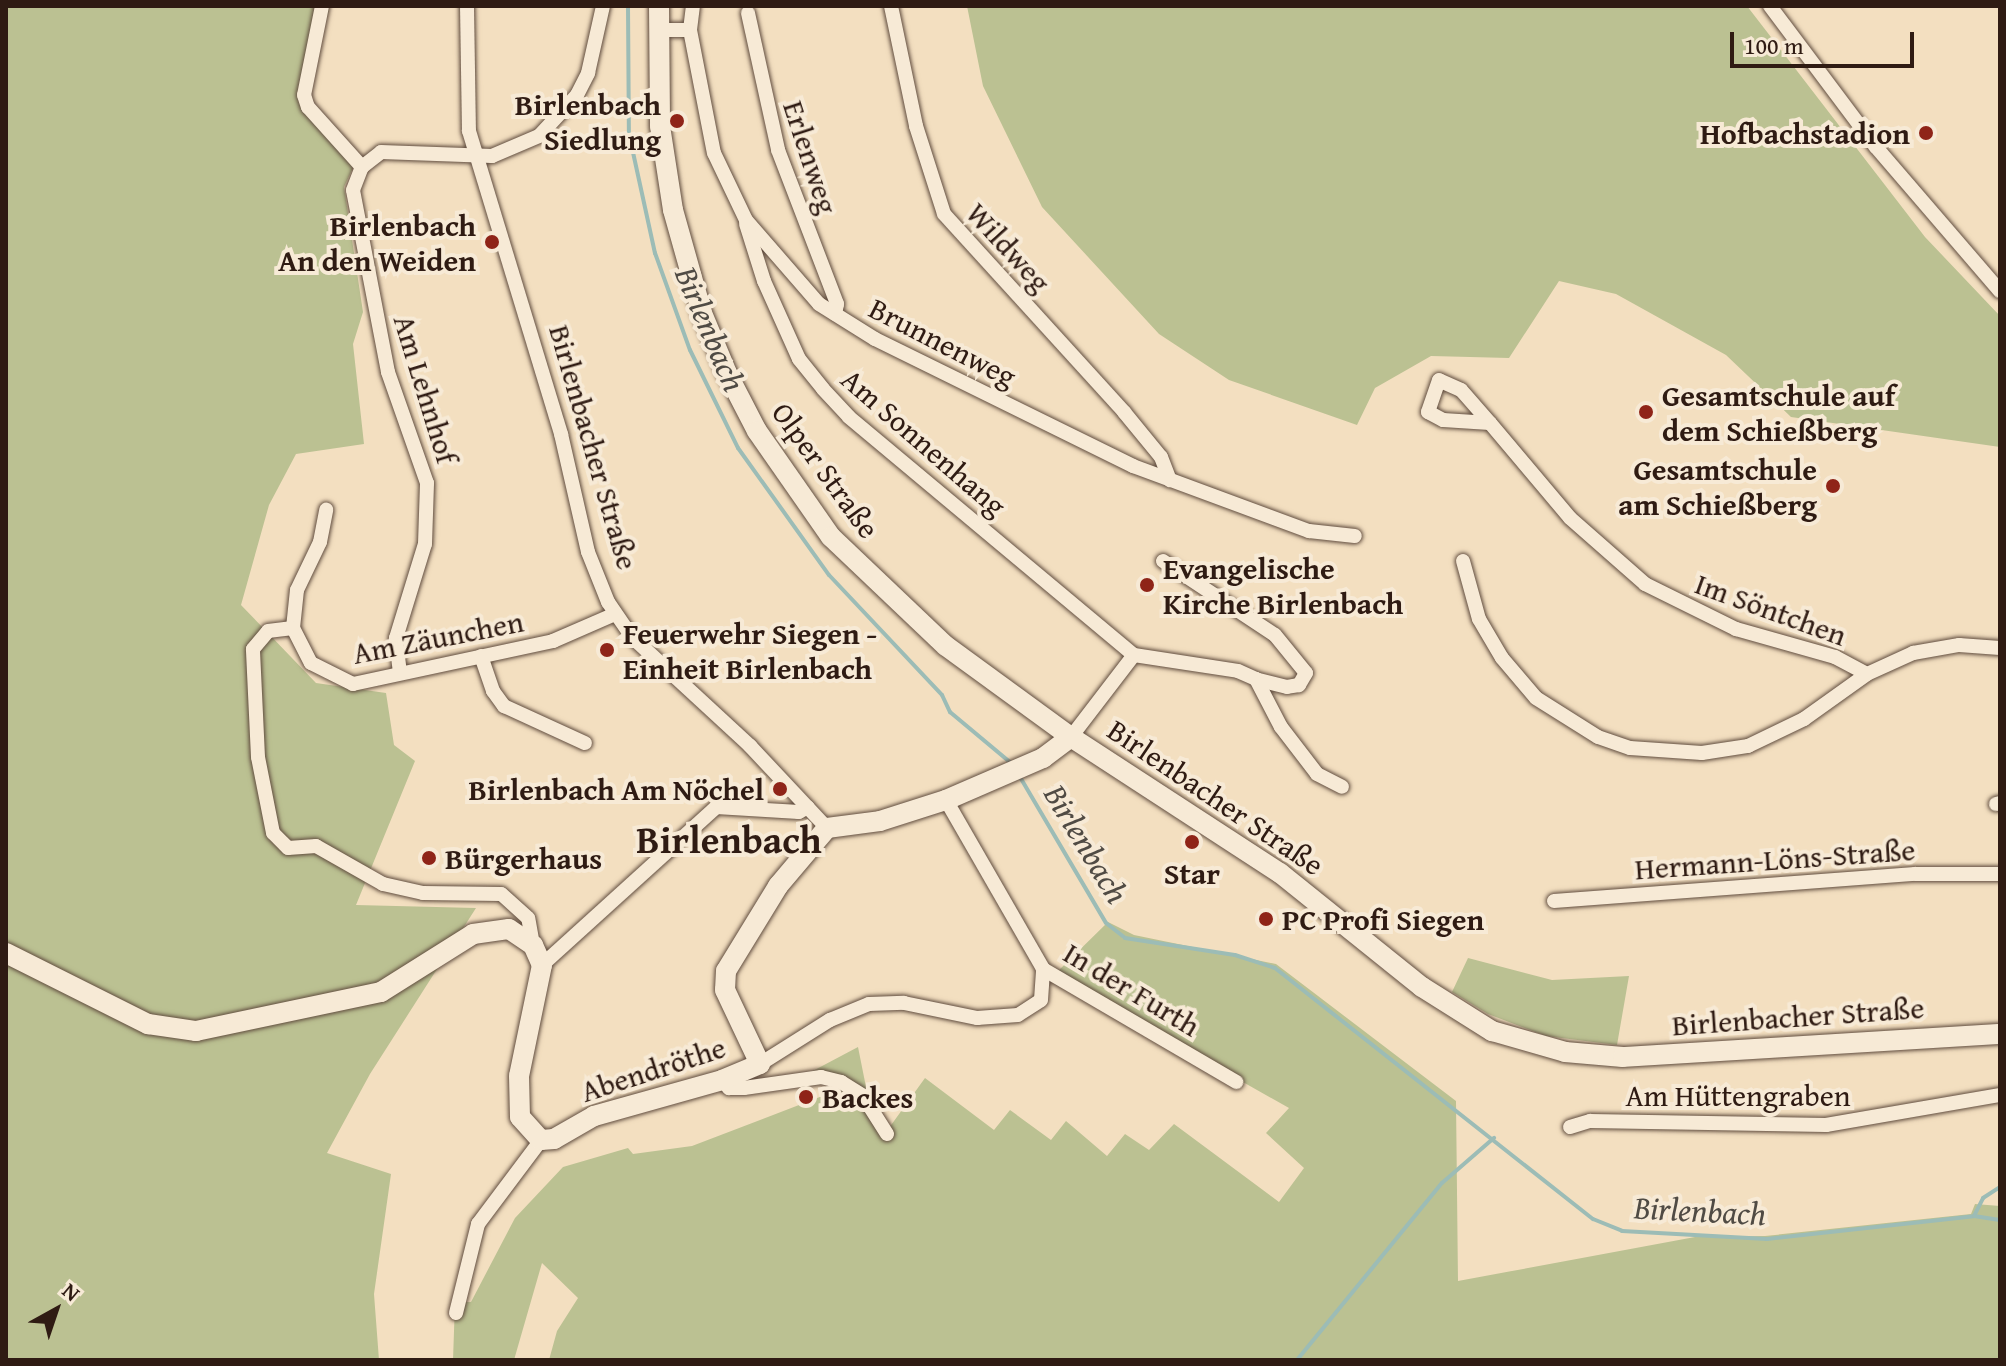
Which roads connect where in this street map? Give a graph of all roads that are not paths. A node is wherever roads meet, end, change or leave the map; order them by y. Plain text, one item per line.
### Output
1 (322, 6) edge
2 (467, 6) edge
3 (603, 6) edge
4 (659, 6) edge
5 (693, 6) edge
6 (891, 6) edge
7 (1770, 6) edge
8 (748, 13) dead end
9 (658, 30) junction
10 (690, 30) junction
11 (475, 155) junction
12 (362, 167) junction
13 (746, 220) junction
14 (2000, 291) edge
15 (835, 314) junction
16 (1490, 423) dead end
17 (1170, 480) junction
18 (326, 510) dead end
19 (1355, 536) dead end
20 (1163, 561) dead end
21 (1463, 561) dead end
22 (615, 614) junction
23 (293, 628) junction
24 (2000, 648) edge
25 (1134, 655) junction
26 (481, 656) junction
27 (400, 673) junction
28 (1867, 674) junction
29 (1256, 679) junction
30 (1071, 737) junction
31 (585, 743) dead end
32 (1342, 787) dead end
33 (946, 800) junction
34 (808, 807) junction
35 (827, 828) junction
36 (2000, 874) edge
37 (1554, 901) dead end
38 (533, 945) junction
39 (6, 953) edge
40 (542, 965) junction
41 (1043, 969) junction
42 (2000, 1034) edge
43 (760, 1064) junction
44 (722, 1080) junction
45 (1236, 1082) dead end
46 (2000, 1095) edge
47 (1570, 1127) dead end
48 (887, 1134) dead end
49 (541, 1140) junction
50 (456, 1313) dead end

1 - 12 street
2 - 11 street, Birlenbacher Straße
3 - 11 street
4 - 9 main road, Olper Straße
5 - 10 street, Brunnenweg
6 - 17 street, Wildweg
7 - 14 street
8 - 15 street, Erlenweg
9 - 10 street
9 - 30 main road, Olper Straße
10 - 13 street, Brunnenweg
11 - 12 street
11 - 22 street, Birlenbacher Straße
12 - 27 street, Am Lehnhof
13 - 15 street, Brunnenweg
13 - 25 street, Am Sonnenhang
15 - 17 street, Brunnenweg
16 - 28 street, Im Söntchen
17 - 19 street, Brunnenweg
18 - 23 street
20 - 29 street
21 - 28 street
22 - 26 street, Am Zäunchen
22 - 34 street, Birlenbacher Straße
23 - 27 street, Am Zäunchen
23 - 38 street
24 - 28 street
25 - 29 street
25 - 30 street
26 - 27 street, Am Zäunchen
26 - 31 street
29 - 32 street
30 - 33 main road, Birlenbacher Straße
30 - 42 main road, Birlenbacher Straße
33 - 35 main road, Birlenbacher Straße
33 - 41 street, In der Furth
34 - 35 street, Birlenbacher Straße
34 - 40 street
35 - 43 main road, Abendröthe
36 - 37 street, Hermann-Löns-Straße
38 - 39 main road
38 - 40 main road
40 - 49 main road
41 - 43 street
41 - 45 street, In der Furth
43 - 44 main road, Abendröthe
44 - 48 street
44 - 49 main road, Abendröthe
46 - 47 street, Am Hüttengraben
49 - 50 street

